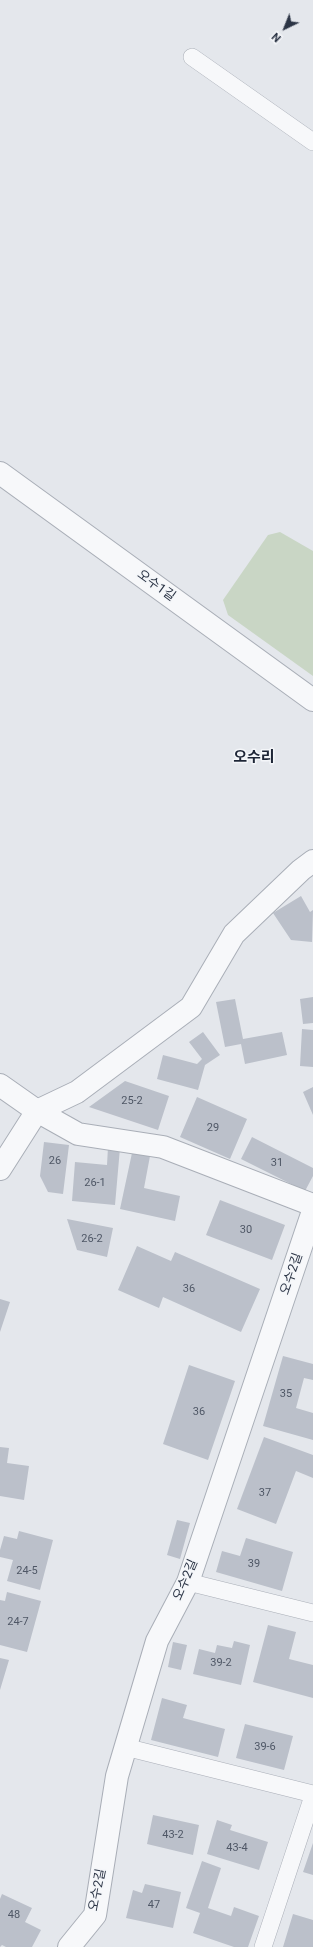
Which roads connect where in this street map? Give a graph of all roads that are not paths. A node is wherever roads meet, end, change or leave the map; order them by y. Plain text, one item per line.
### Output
1 (192, 57) dead end
2 (313, 142) edge
3 (0, 472) edge
4 (313, 700) edge
5 (313, 861) edge
6 (0, 1085) edge
7 (37, 1111) junction
8 (0, 1169) edge
9 (313, 1205) edge
10 (313, 1211) edge
11 (188, 1582) junction
12 (313, 1613) edge
13 (125, 1747) junction
14 (313, 1795) edge
15 (69, 1947) edge
16 (263, 1947) edge

1 - 2 lane
3 - 4 street, 오수1길
5 - 7 street
6 - 7 street
7 - 8 street
7 - 9 street
10 - 11 street, 오수2길
11 - 12 lane
11 - 13 street, 오수2길
13 - 14 lane
13 - 15 street, 오수2길
14 - 16 lane

